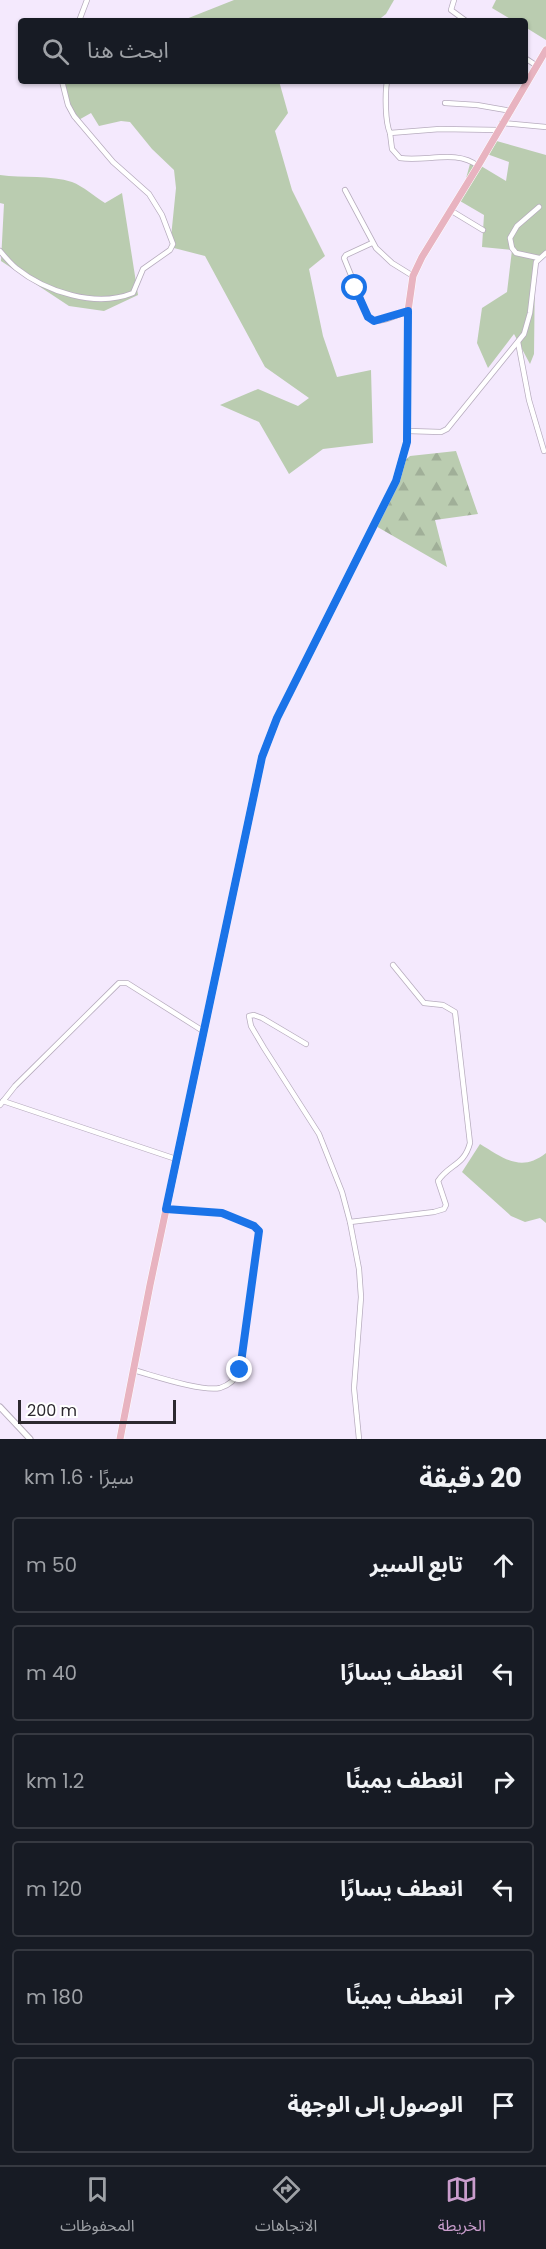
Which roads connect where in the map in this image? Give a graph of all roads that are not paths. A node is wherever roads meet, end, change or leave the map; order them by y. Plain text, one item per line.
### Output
1 (87, 0) edge
2 (453, 0) edge
3 (79, 18) edge
4 (462, 18) edge
5 (546, 50) edge
6 (528, 60) edge
7 (537, 66) junction
8 (528, 82) edge
9 (63, 84) edge
10 (387, 84) edge
11 (527, 84) edge
12 (446, 103) dead end
13 (511, 111) junction
14 (500, 127) junction
15 (546, 127) edge
16 (390, 133) junction
17 (478, 166) junction
18 (345, 190) dead end
19 (539, 207) dead end
20 (450, 210) junction
21 (483, 230) dead end
22 (372, 243) junction
23 (0, 251) edge
24 (546, 252) edge
25 (539, 258) junction
26 (413, 276) junction
27 (408, 311) junction
28 (518, 342) junction
29 (408, 431) junction
30 (544, 451) dead end
31 (393, 965) dead end
32 (203, 1031) junction
33 (306, 1044) dead end
34 (2, 1103) edge
35 (176, 1159) junction
36 (166, 1209) junction
37 (351, 1222) junction
38 (133, 1370) junction
39 (0, 1407) edge
40 (30, 1439) edge
41 (120, 1439) edge
42 (359, 1439) edge

1 - 3 street
2 - 4 street
5 - 7 main road
6 - 7 street
7 - 8 main road
9 - 23 street
10 - 16 street
11 - 13 main road
12 - 13 street
13 - 14 main road
14 - 15 street
14 - 16 street
14 - 17 main road
16 - 17 street
17 - 20 main road
18 - 22 street
19 - 25 street
20 - 21 street
20 - 26 main road
22 - 26 street
22 - 27 street
24 - 25 street
25 - 28 street
26 - 27 main road
27 - 29 main road
28 - 29 street
28 - 30 street
29 - 32 main road
31 - 37 street
32 - 34 street
32 - 35 main road
33 - 37 street
34 - 35 street
35 - 36 main road
36 - 38 main road
36 - 38 street
37 - 42 street
38 - 41 main road
39 - 40 street

